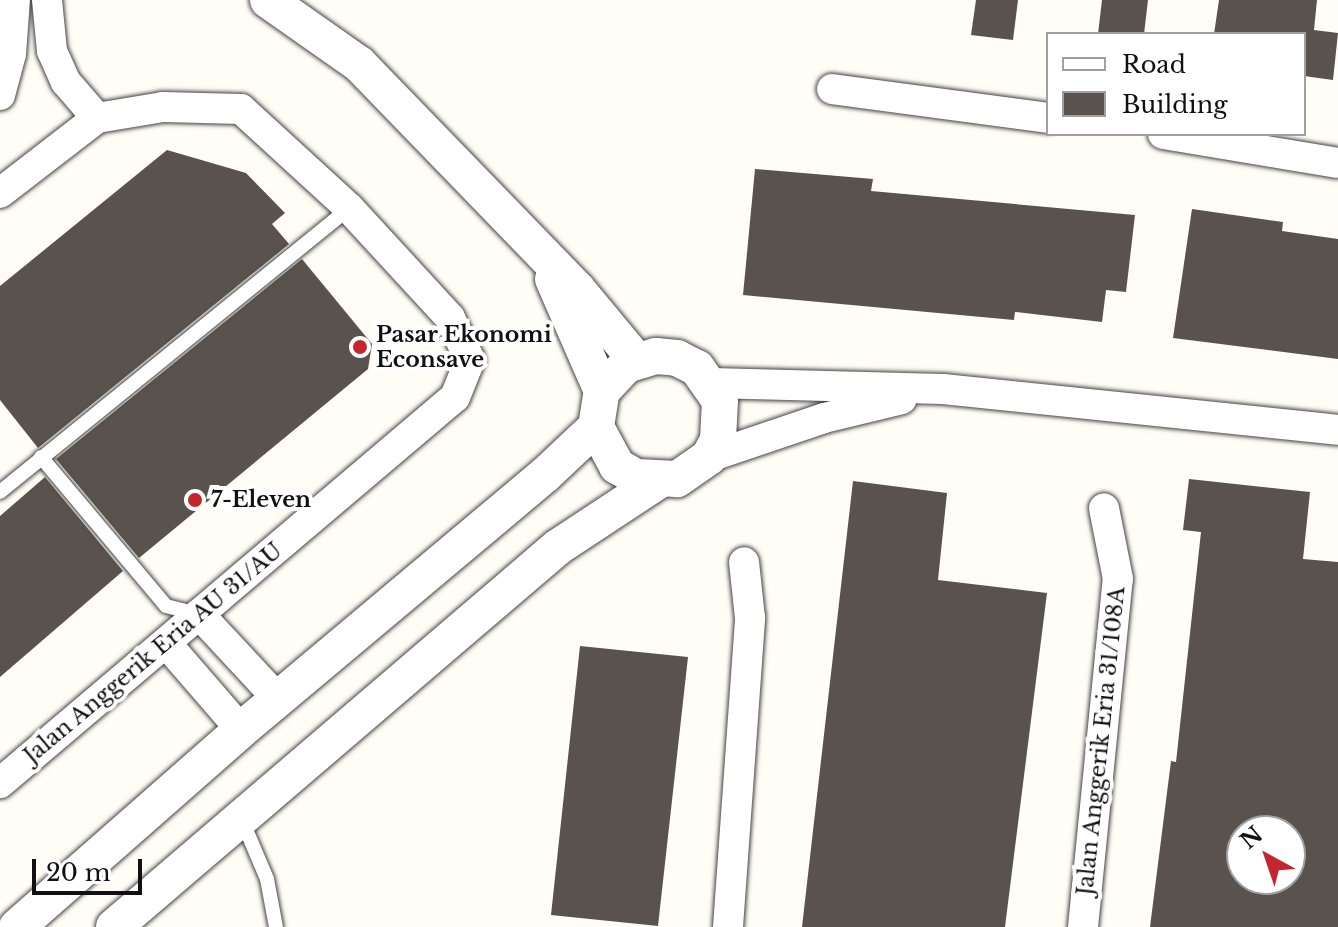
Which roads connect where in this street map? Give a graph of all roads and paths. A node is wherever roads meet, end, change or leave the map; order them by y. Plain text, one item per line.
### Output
1 (15, 0) edge
2 (47, 0) edge
3 (268, 0) edge
4 (832, 89) dead end
5 (0, 95) edge
6 (97, 118) junction
7 (1046, 118) edge
8 (1175, 136) edge
9 (1338, 163) edge
10 (0, 193) edge
11 (349, 208) junction
12 (542, 256) junction
13 (636, 360) junction
14 (711, 383) junction
15 (943, 389) junction
16 (602, 391) junction
17 (596, 427) junction
18 (1338, 430) edge
19 (41, 457) junction
20 (709, 457) junction
21 (658, 481) junction
22 (0, 492) edge
23 (1104, 508) dead end
24 (744, 562) dead end
25 (166, 606) junction
26 (199, 614) junction
27 (166, 643) junction
28 (278, 699) junction
29 (241, 730) junction
30 (0, 783) edge
31 (240, 816) junction
32 (17, 927) edge
33 (114, 927) edge
34 (276, 927) edge
35 (728, 927) edge
36 (1083, 927) edge

1 - 5 street
2 - 6 street
3 - 12 street
4 - 7 street
6 - 10 street
6 - 11 street, Jalan Anggerik Eria AU 31/AU
8 - 9 street
11 - 19 lane
11 - 26 street, Jalan Anggerik Eria AU 31/AU
12 - 13 street
12 - 16 street
13 - 14 street
13 - 16 street
14 - 15 street
14 - 20 street
15 - 18 street
15 - 20 street
16 - 17 street
17 - 21 street
17 - 28 street
19 - 22 lane
19 - 25 lane
20 - 21 street
21 - 31 street
23 - 36 street, Jalan Anggerik Eria 31/108A
24 - 35 street
25 - 26 lane
25 - 27 lane
26 - 27 street, Jalan Anggerik Eria AU 31/AU
26 - 28 street
27 - 29 street
27 - 30 street, Jalan Anggerik Eria AU 31/AU
28 - 29 street
29 - 32 street
31 - 33 street
31 - 34 lane

